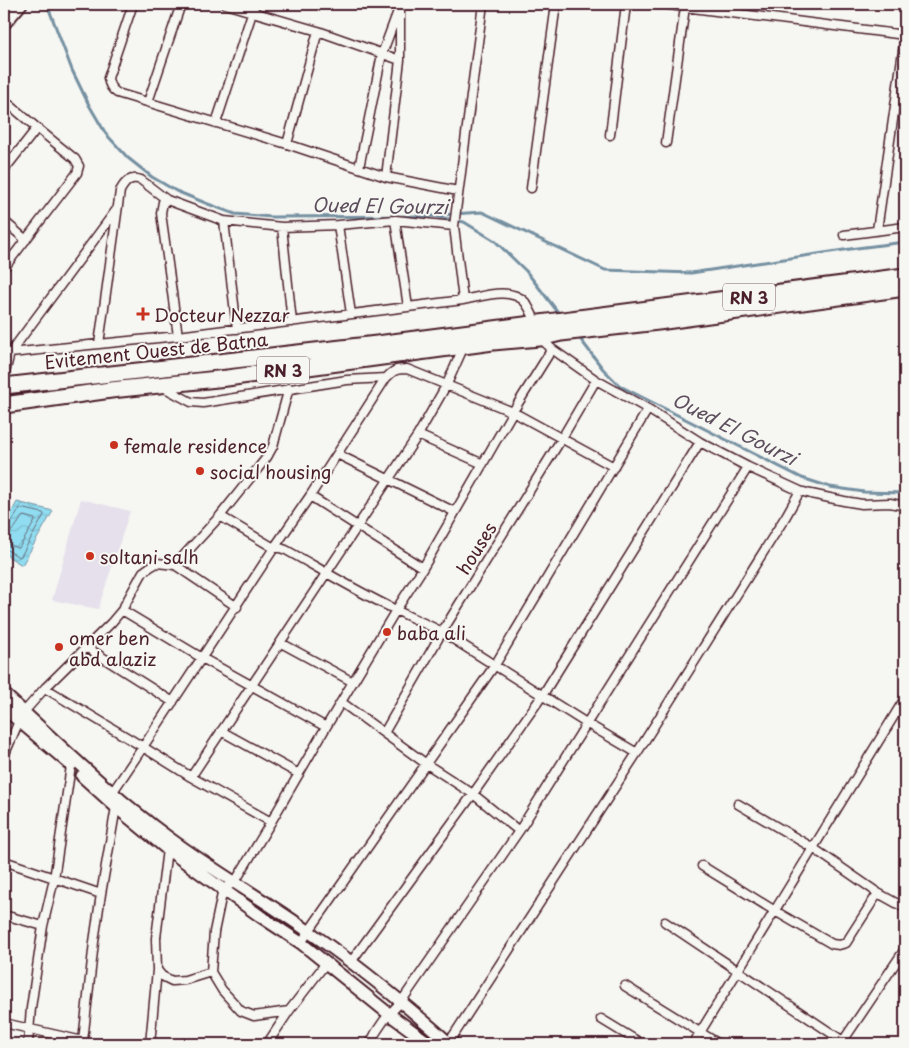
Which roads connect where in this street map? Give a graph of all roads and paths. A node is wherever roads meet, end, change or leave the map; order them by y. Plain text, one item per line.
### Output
1 (133, 4) edge
2 (181, 4) edge
3 (225, 4) edge
4 (483, 4) edge
5 (556, 4) edge
6 (626, 4) edge
7 (661, 4) edge
8 (400, 5) edge
9 (15, 6) edge
10 (253, 8) edge
11 (685, 8) junction
12 (4, 24) edge
13 (318, 31) junction
14 (905, 36) edge
15 (382, 54) junction
16 (400, 60) junction
17 (4, 100) edge
18 (148, 102) junction
19 (216, 123) junction
20 (37, 128) junction
21 (610, 136) dead end
22 (666, 143) dead end
23 (287, 144) junction
24 (359, 168) junction
25 (4, 170) edge
26 (386, 177) junction
27 (531, 188) dead end
28 (458, 191) junction
29 (168, 200) junction
30 (118, 208) junction
31 (395, 220) junction
32 (4, 221) edge
33 (224, 221) junction
34 (455, 223) junction
35 (338, 225) junction
36 (282, 227) junction
37 (905, 227) edge
38 (877, 230) junction
39 (844, 235) dead end
40 (26, 240) junction
41 (4, 268) edge
42 (905, 276) edge
43 (905, 288) edge
44 (463, 300) junction
45 (408, 307) junction
46 (351, 314) junction
47 (292, 322) junction
48 (595, 323) junction
49 (237, 329) junction
50 (547, 329) junction
51 (178, 336) junction
52 (98, 344) junction
53 (464, 346) junction
54 (552, 349) junction
55 (10, 353) junction
56 (395, 362) junction
57 (5, 364) edge
58 (4, 377) edge
59 (386, 378) junction
60 (596, 380) junction
61 (447, 384) junction
62 (160, 385) junction
63 (4, 386) edge
64 (289, 388) junction
65 (4, 405) edge
66 (648, 409) junction
67 (513, 412) junction
68 (418, 435) junction
69 (562, 438) junction
70 (700, 442) junction
71 (337, 454) junction
72 (483, 464) junction
73 (614, 467) junction
74 (748, 468) junction
75 (388, 479) junction
76 (800, 491) junction
77 (310, 496) junction
78 (905, 506) edge
79 (455, 512) junction
80 (220, 516) junction
81 (358, 526) junction
82 (274, 548) junction
83 (175, 565) junction
84 (423, 568) junction
85 (326, 573) junction
86 (237, 606) junction
87 (122, 610) junction
88 (396, 610) junction
89 (442, 632) junction
90 (281, 643) junction
91 (86, 646) junction
92 (202, 658) junction
93 (495, 665) junction
94 (353, 682) junction
95 (252, 686) junction
96 (45, 688) junction
97 (4, 694) edge
98 (542, 696) junction
99 (905, 698) edge
100 (173, 702) junction
101 (341, 702) junction
102 (4, 708) edge
103 (22, 716) junction
104 (586, 723) junction
105 (326, 727) junction
106 (221, 731) junction
107 (384, 733) junction
108 (143, 748) junction
109 (636, 753) junction
110 (4, 756) edge
111 (73, 762) junction
112 (425, 763) junction
113 (299, 774) junction
114 (191, 777) junction
115 (112, 793) junction
116 (473, 794) junction
117 (738, 804) dead end
118 (116, 807) junction
119 (271, 822) junction
120 (519, 831) junction
121 (813, 848) junction
122 (167, 849) junction
123 (4, 861) edge
124 (702, 866) dead end
125 (54, 878) junction
126 (235, 882) junction
127 (223, 889) junction
128 (878, 892) junction
129 (101, 894) junction
130 (905, 908) edge
131 (775, 912) junction
132 (4, 915) edge
133 (665, 922) dead end
134 (43, 926) junction
135 (308, 931) junction
136 (301, 943) junction
137 (905, 949) edge
138 (351, 962) junction
139 (326, 963) junction
140 (157, 970) junction
141 (739, 970) junction
142 (211, 972) junction
143 (625, 986) dead end
144 (401, 1002) junction
145 (289, 1011) junction
146 (389, 1014) junction
147 (601, 1020) dead end
148 (4, 1023) edge
149 (30, 1029) junction
150 (700, 1033) junction
151 (842, 1042) edge
152 (82, 1043) edge
153 (28, 1044) edge
154 (150, 1044) edge
155 (267, 1044) edge
156 (370, 1044) edge
157 (430, 1044) edge
158 (449, 1044) edge
159 (642, 1044) edge
160 (694, 1044) edge
161 (719, 1044) edge

1 - 18 street
2 - 18 street
3 - 10 street
4 - 28 street
5 - 27 street
6 - 21 street
7 - 11 street
8 - 15 street
8 - 16 street
9 - 12 main road
10 - 13 street
10 - 19 street
11 - 14 street
11 - 22 street
13 - 15 street
13 - 23 street
14 - 38 street
15 - 16 street
15 - 24 street
16 - 26 street
17 - 20 street
18 - 19 street
19 - 23 street
20 - 25 street
20 - 40 street
23 - 24 street
24 - 26 street
26 - 28 street
28 - 34 street
29 - 30 street
29 - 33 street
29 - 51 street
30 - 52 street
30 - 55 street
31 - 34 street
31 - 35 street
31 - 45 street
32 - 40 street
33 - 36 street
33 - 49 street
34 - 44 street
35 - 36 street
35 - 46 street
36 - 47 street
37 - 38 street
38 - 39 street
40 - 41 street
42 - 48 highway, RN 3
43 - 48 highway, RN 3
44 - 45 street
44 - 50 street
45 - 46 street
46 - 47 street
47 - 49 street
48 - 50 highway, RN 3
49 - 51 street
50 - 53 highway, Evitement Ouest de Batna / RN 3
50 - 54 street
50 - 63 highway, Evitement Ouest de Batna / RN 3
51 - 52 street
52 - 55 street
53 - 56 highway, Evitement Ouest de Batna / RN 3
53 - 61 street
54 - 60 street
54 - 67 street
55 - 57 street
56 - 59 street
56 - 61 street
56 - 62 highway, Evitement Ouest de Batna / RN 3
57 - 58 street
59 - 64 street
59 - 71 street
60 - 66 street
60 - 69 street, houses
61 - 67 street
61 - 68 street
62 - 64 street
62 - 65 highway, Evitement Ouest de Batna / RN 3
64 - 80 street
66 - 70 street
66 - 73 street
67 - 69 street
67 - 72 street
68 - 72 street
68 - 75 street
69 - 73 street
69 - 89 street, houses
70 - 74 street
70 - 98 street
71 - 75 street
71 - 77 street
72 - 79 street
73 - 93 street
74 - 76 street
74 - 104 street
75 - 79 street
75 - 81 street
76 - 78 street
76 - 109 street
77 - 81 street
77 - 82 street
79 - 84 street
80 - 82 street
80 - 83 street
81 - 84 street
81 - 85 street
82 - 85 street
82 - 86 street
83 - 86 street
83 - 87 street
84 - 88 street
85 - 88 street
85 - 90 street
86 - 92 street
87 - 91 street
87 - 92 street
88 - 89 street
88 - 94 street
89 - 93 street
89 - 107 street, houses
90 - 94 street
90 - 95 street
91 - 96 street
91 - 100 street
92 - 95 street
92 - 100 street
93 - 98 street
93 - 112 street
94 - 101 street
95 - 105 street
95 - 106 street
96 - 103 street
96 - 108 street
97 - 103 main road
98 - 104 street
98 - 116 street
99 - 121 street
100 - 108 street
101 - 105 street
101 - 107 street
102 - 103 main road
103 - 110 street
103 - 111 main road
104 - 109 street
104 - 120 street
105 - 113 street
106 - 113 street
106 - 114 street
107 - 112 street
108 - 114 street
108 - 115 street
109 - 158 street
111 - 115 main road
111 - 118 main road
111 - 125 street
112 - 116 street
112 - 135 street
113 - 119 street
114 - 119 street
115 - 126 main road
116 - 120 street
116 - 138 street
117 - 121 street
118 - 122 main road
118 - 129 street
119 - 126 street
120 - 144 street
121 - 128 street
121 - 131 street
122 - 127 main road
122 - 140 street
123 - 125 street
124 - 131 street
125 - 129 street
125 - 134 street
126 - 127 street
126 - 135 main road
127 - 136 main road
127 - 142 street
128 - 130 street
128 - 131 street
129 - 152 street
131 - 141 street
132 - 134 street
133 - 141 street
134 - 149 street
135 - 136 street
135 - 138 main road
136 - 139 main road
137 - 151 street
138 - 144 main road
139 - 145 street
139 - 146 main road
140 - 142 street
140 - 154 street
141 - 150 street
141 - 151 street
142 - 145 street
143 - 150 street
144 - 146 street
144 - 158 main road
145 - 155 street
146 - 156 street
146 - 157 main road
147 - 159 street
148 - 149 street
149 - 152 street
149 - 153 street
150 - 160 street
150 - 161 street

